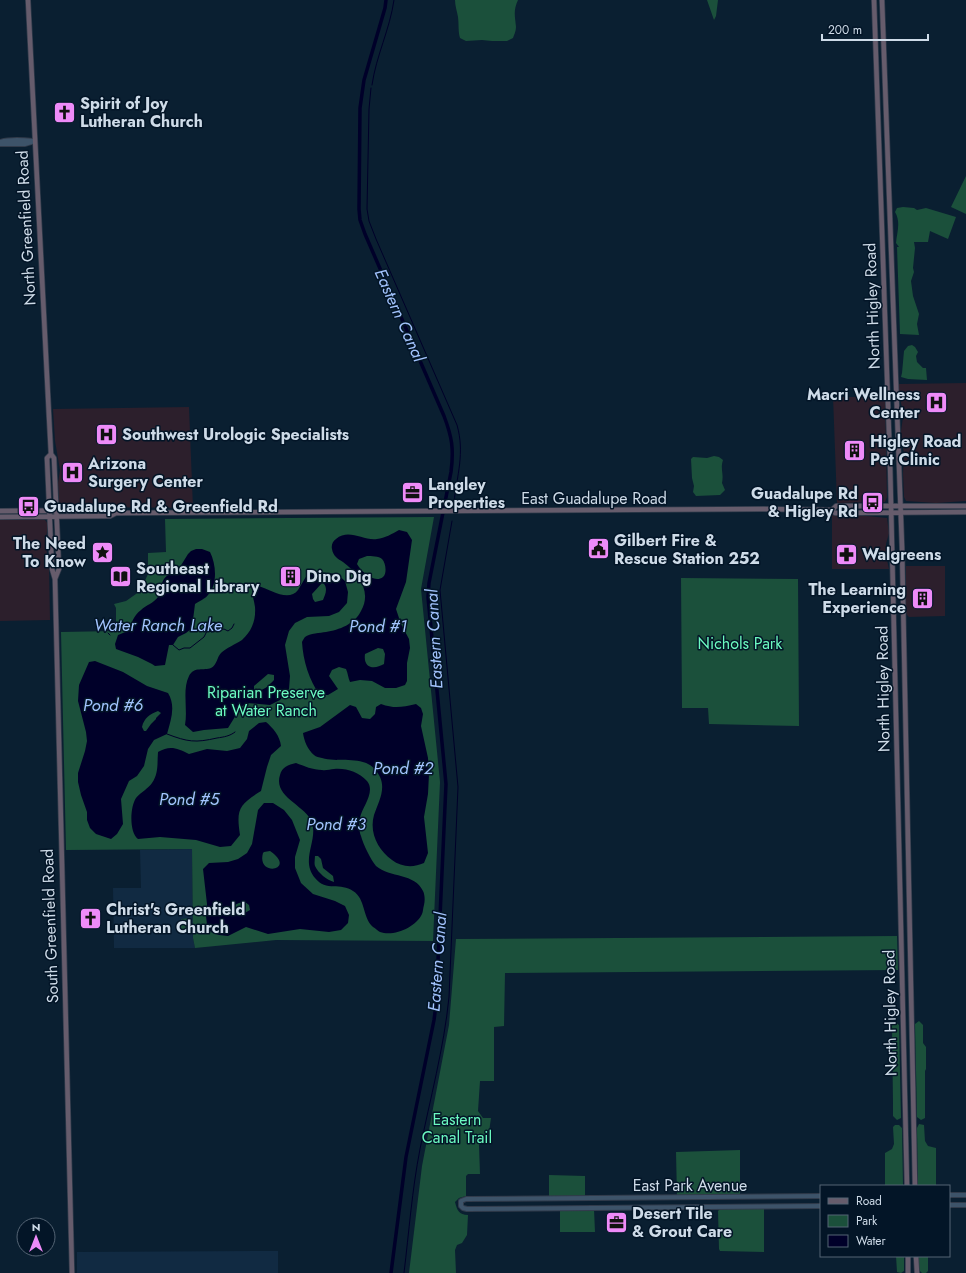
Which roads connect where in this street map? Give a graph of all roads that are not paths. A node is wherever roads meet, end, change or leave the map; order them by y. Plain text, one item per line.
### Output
1 (28, 0) edge
2 (874, 0) edge
3 (882, 0) edge
4 (35, 141) junction
5 (0, 143) edge
6 (897, 400) junction
7 (889, 401) junction
8 (51, 454) junction
9 (891, 506) junction
10 (900, 506) junction
11 (966, 506) edge
12 (832, 510) junction
13 (0, 511) edge
14 (900, 512) junction
15 (966, 512) edge
16 (57, 513) junction
17 (891, 513) junction
18 (50, 514) junction
19 (0, 517) edge
20 (55, 579) junction
21 (907, 1185) edge
22 (915, 1185) edge
23 (950, 1195) edge
24 (966, 1195) edge
25 (820, 1196) edge
26 (950, 1205) edge
27 (966, 1205) edge
28 (820, 1206) edge
29 (908, 1257) edge
30 (916, 1257) edge
31 (72, 1273) edge
32 (908, 1273) edge
33 (916, 1273) edge

1 - 4 main road, North Greenfield Road
2 - 7 main road, North Higley Road
3 - 6 main road, North Higley Road
4 - 5 street
4 - 8 main road, North Greenfield Road
6 - 7 main road
6 - 10 main road, North Higley Road
7 - 9 main road, North Higley Road
8 - 16 main road, North Greenfield Road
8 - 18 main road, North Greenfield Road
9 - 10 main road, East Guadalupe Road
9 - 12 main road, East Guadalupe Road
9 - 17 main road, North Higley Road
10 - 11 main road, East Guadalupe Road
10 - 14 main road, North Higley Road
12 - 16 main road, East Guadalupe Road
12 - 17 main road, East Guadalupe Road
13 - 18 main road, East Guadalupe Road
14 - 15 main road, East Guadalupe Road
14 - 17 main road, East Guadalupe Road
14 - 22 main road, North Higley Road
16 - 18 main road, East Guadalupe Road
16 - 20 main road, South Greenfield Road
17 - 21 main road, North Higley Road
18 - 19 main road, East Guadalupe Road
18 - 20 main road
20 - 31 main road, South Greenfield Road
23 - 24 street
25 - 28 street, East Park Avenue
26 - 27 street
29 - 32 main road
30 - 33 main road

